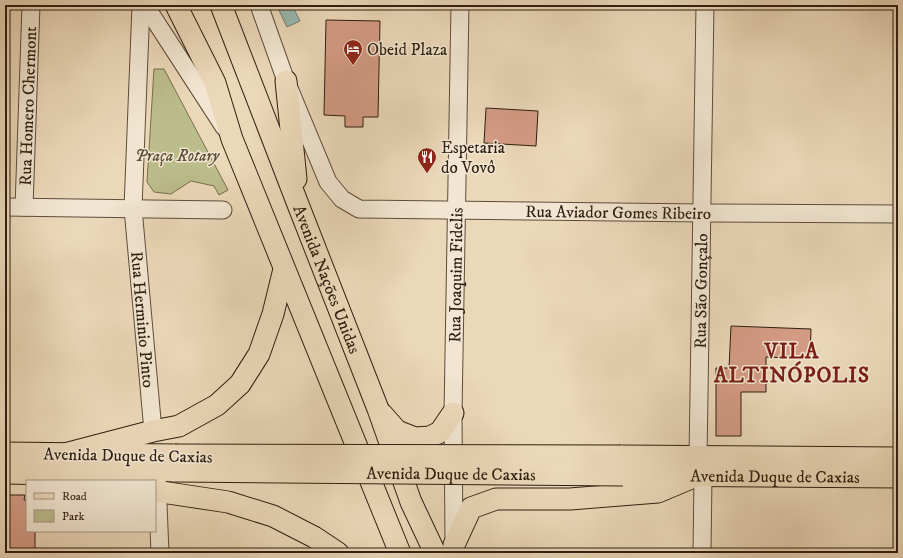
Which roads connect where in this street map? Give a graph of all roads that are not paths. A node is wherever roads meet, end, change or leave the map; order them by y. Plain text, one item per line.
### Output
1 (31, 5) edge
2 (141, 5) edge
3 (145, 5) edge
4 (176, 5) edge
5 (221, 5) edge
6 (259, 5) edge
7 (460, 5) edge
8 (705, 5) edge
9 (286, 81) junction
10 (232, 140) junction
11 (5, 207) edge
12 (24, 207) junction
13 (299, 207) junction
14 (133, 208) junction
15 (223, 210) dead end
16 (457, 211) junction
17 (703, 213) junction
18 (898, 214) edge
19 (284, 269) junction
20 (378, 409) junction
21 (453, 413) junction
22 (153, 431) junction
23 (5, 453) edge
24 (65, 454) junction
25 (898, 458) edge
26 (699, 470) junction
27 (5, 473) edge
28 (54, 474) junction
29 (164, 476) edge
30 (898, 477) edge
31 (92, 480) edge
32 (453, 549) edge
33 (160, 553) edge
34 (338, 553) edge
35 (400, 553) edge
36 (435, 553) edge
37 (702, 553) edge

1 - 12 street, Rua Homero Chermont
2 - 14 street
3 - 10 street, Avenida Nações Unidas
4 - 10 main road, Avenida Nações Unidas
5 - 13 main road, Avenida Nações Unidas
6 - 9 street
7 - 16 street, Rua Joaquim Fidelis
8 - 17 street, Rua São Gonçalo
9 - 13 main road
9 - 16 street, Rua Aviador Gomes Ribeiro
10 - 19 main road, Avenida Nações Unidas
11 - 12 street
12 - 14 street
13 - 20 main road, Avenida Nações Unidas
14 - 15 street
14 - 22 street, Rua Herminio Pinto
16 - 17 street, Rua Aviador Gomes Ribeiro
16 - 21 street, Rua Joaquim Fidelis
17 - 18 street, Rua Aviador Gomes Ribeiro
17 - 26 street, Rua São Gonçalo
19 - 22 main road
19 - 35 main road, Avenida Nações Unidas
20 - 21 main road
20 - 36 main road, Avenida Nações Unidas
21 - 32 street, Rua Joaquim Fidelis
22 - 24 main road
23 - 24 main road, Avenida Duque de Caxias
24 - 29 main road, Avenida Duque de Caxias
25 - 26 main road, Avenida Duque de Caxias
26 - 29 main road, Avenida Duque de Caxias, bridge
26 - 30 main road, Avenida Duque de Caxias
26 - 32 main road
26 - 37 street, Rua São Gonçalo
27 - 28 main road, Avenida Duque de Caxias
28 - 29 main road, Avenida Duque de Caxias
28 - 31 main road
29 - 33 street
29 - 34 main road

